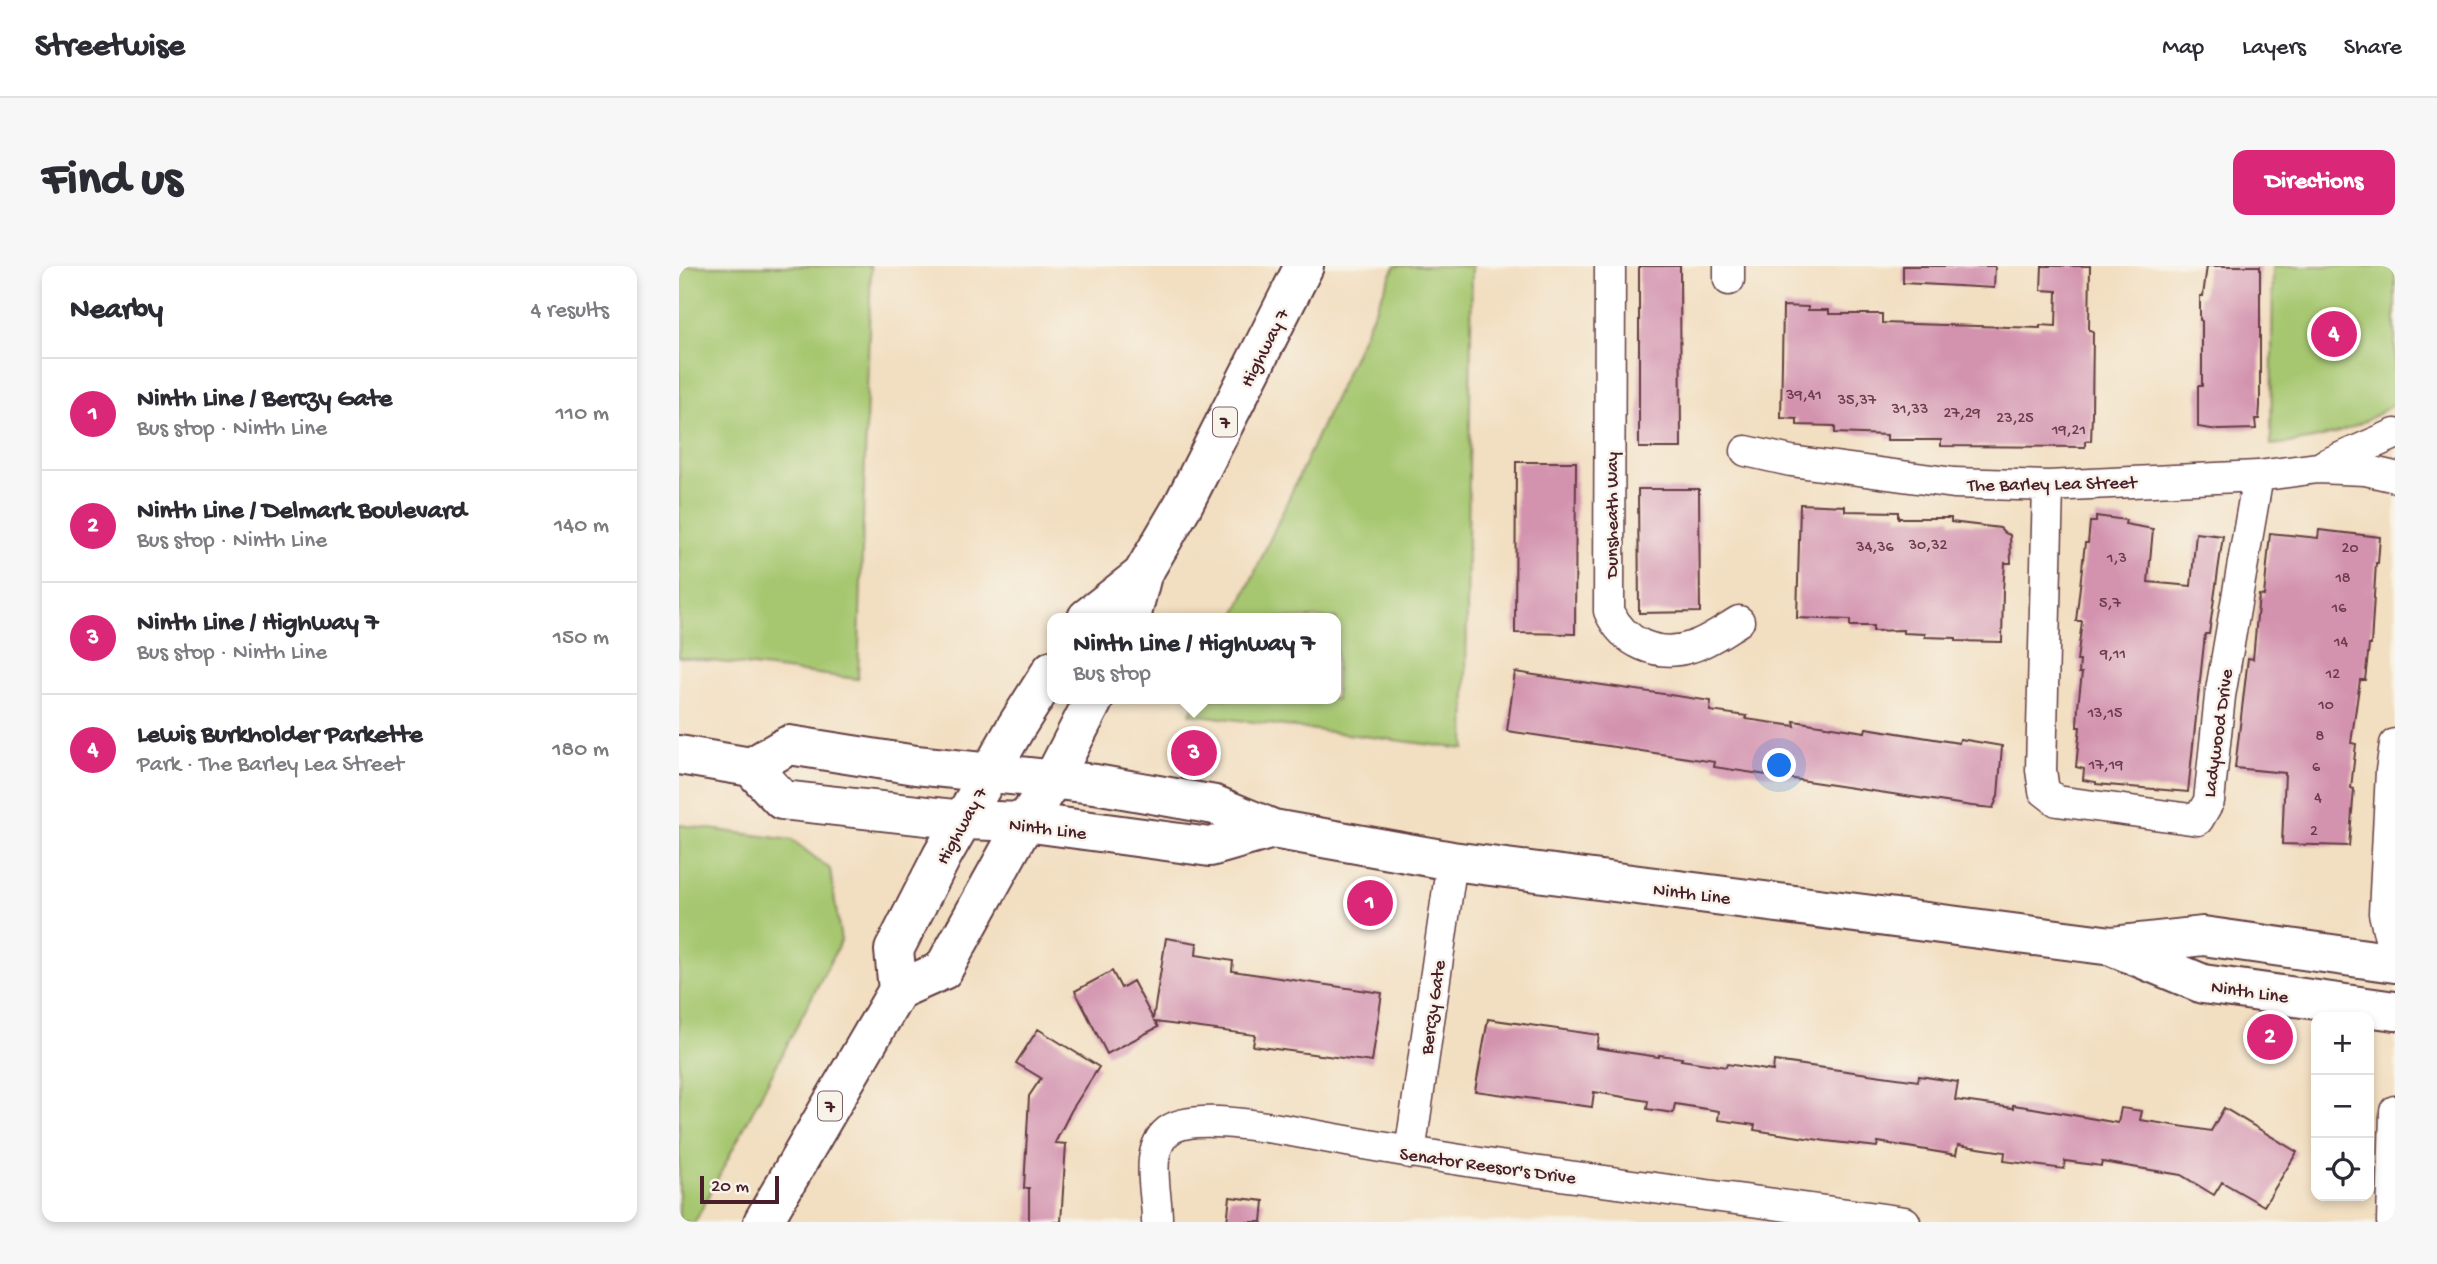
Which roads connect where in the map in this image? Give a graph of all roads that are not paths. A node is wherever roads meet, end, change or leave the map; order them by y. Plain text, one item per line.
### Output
1 (1304, 266) edge
2 (1610, 266) edge
3 (2395, 433) edge
4 (1746, 451) dead end
5 (2317, 468) junction
6 (2258, 476) junction
7 (2395, 477) edge
8 (2048, 486) junction
9 (1142, 575) junction
10 (1093, 613) edge
11 (1132, 613) edge
12 (1739, 621) dead end
13 (1047, 678) edge
14 (1091, 704) edge
15 (2395, 744) edge
16 (679, 755) edge
17 (751, 767) junction
18 (989, 773) junction
19 (1053, 779) junction
20 (963, 820) junction
21 (1025, 822) junction
22 (1273, 829) junction
23 (1452, 860) junction
24 (2112, 946) junction
25 (2395, 961) edge
26 (898, 990) junction
27 (2395, 1011) edge
28 (2395, 1111) edge
29 (1410, 1153) junction
30 (763, 1222) edge
31 (1157, 1222) edge
32 (1905, 1222) edge
33 (2392, 1222) edge

1 - 9 main road, Highway 7 / 7
2 - 12 street, Dunsheath Way
3 - 5 street, The Barley Lea Street
4 - 8 street, The Barley Lea Street
5 - 6 street, The Barley Lea Street
5 - 7 street, The Barley Lea Street
6 - 8 street, The Barley Lea Street
6 - 8 street, Ladywood Drive
9 - 10 main road, Highway 7 / 7
9 - 11 main road, Highway 7 / 7
13 - 18 main road, Highway 7
14 - 19 main road
15 - 25 street
16 - 17 main road
17 - 18 main road, Ninth Line
17 - 20 main road, Ninth Line
18 - 19 main road, Ninth Line
18 - 20 main road, Highway 7
19 - 21 main road
19 - 22 main road, Ninth Line
20 - 21 main road, Ninth Line
20 - 26 main road, Highway 7
21 - 22 main road, Ninth Line
21 - 26 main road
22 - 23 main road, Ninth Line
23 - 24 main road, Ninth Line
23 - 29 street, Berczy Gate
24 - 25 main road, Ninth Line
24 - 27 main road, Ninth Line
26 - 30 main road, 7
28 - 33 street
29 - 31 street, Senator Reesor's Drive
29 - 32 street, Senator Reesor's Drive

